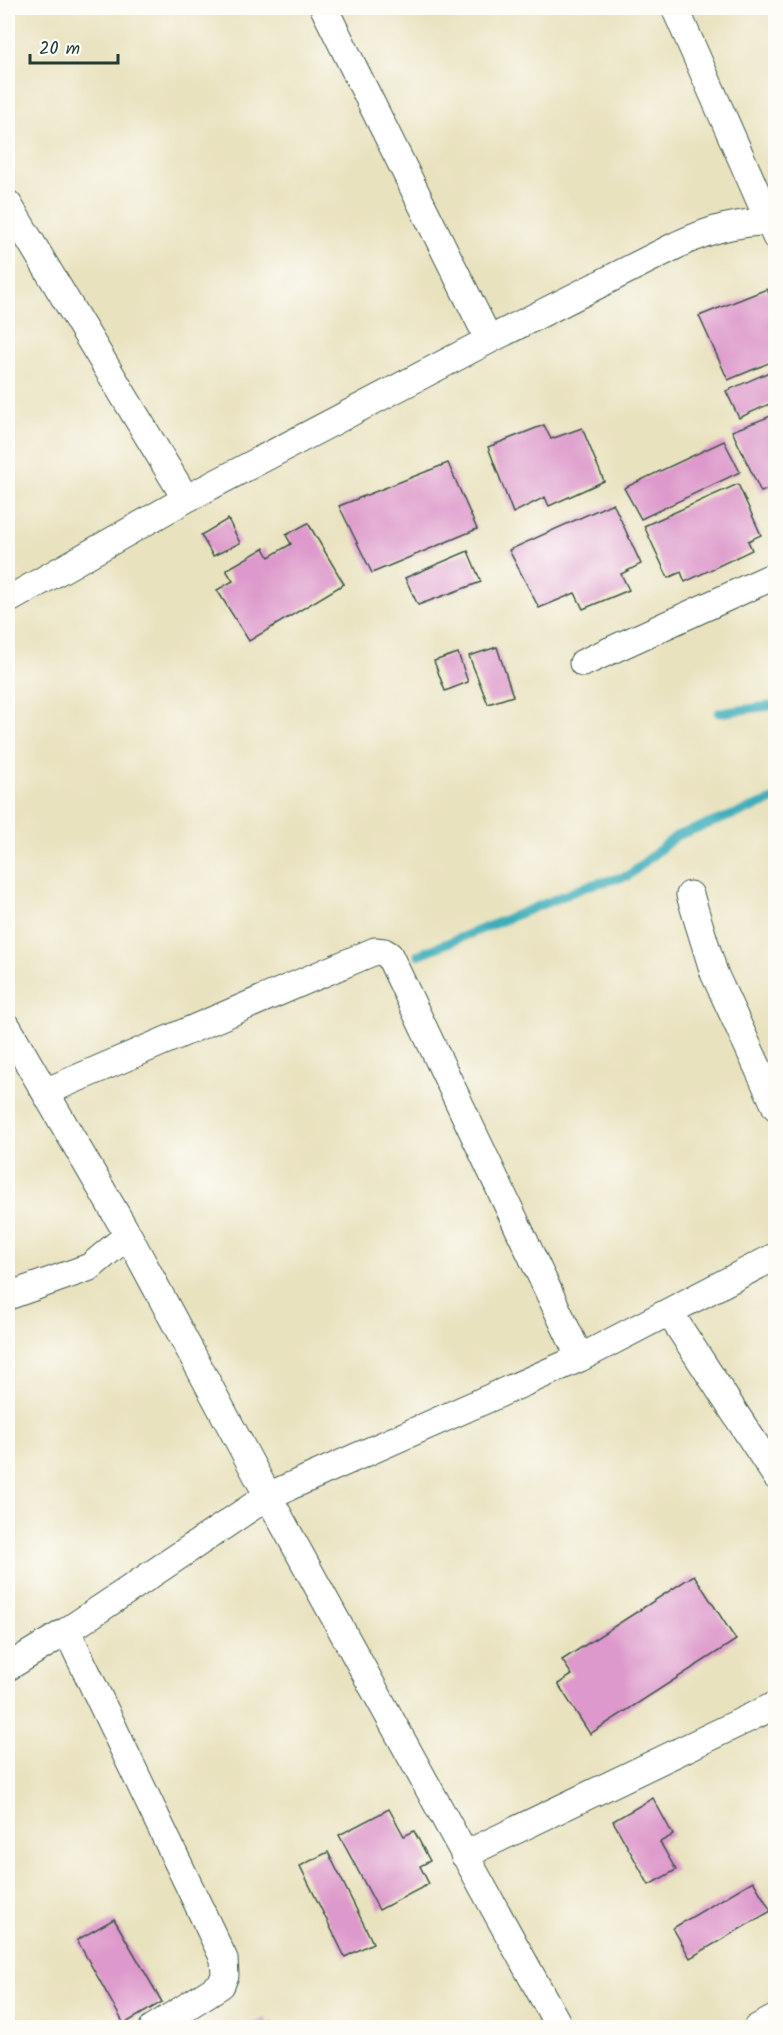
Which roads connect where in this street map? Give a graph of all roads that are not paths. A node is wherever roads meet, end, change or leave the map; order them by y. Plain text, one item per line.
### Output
1 (324, 8) edge
2 (675, 8) edge
3 (8, 204) edge
4 (773, 226) edge
5 (489, 340) junction
6 (186, 499) junction
7 (776, 575) edge
8 (8, 600) edge
9 (583, 663) dead end
10 (690, 895) dead end
11 (8, 1028) edge
12 (45, 1092) junction
13 (776, 1107) edge
14 (128, 1235) junction
15 (776, 1256) edge
16 (8, 1296) edge
17 (669, 1312) junction
18 (580, 1358) junction
19 (776, 1476) edge
20 (268, 1496) junction
21 (67, 1631) junction
22 (8, 1667) edge
23 (776, 1705) edge
24 (464, 1855) junction
25 (776, 2018) edge
26 (153, 2028) edge
27 (560, 2028) edge
28 (757, 2028) edge

1 - 5 street
2 - 4 street
3 - 6 street
4 - 5 street
5 - 6 street
6 - 8 street
7 - 9 street
10 - 13 street
11 - 12 street
12 - 14 street
12 - 18 street
14 - 16 street
14 - 20 street
15 - 17 street
17 - 18 street
17 - 19 street
18 - 20 street
20 - 21 street
20 - 24 street
21 - 22 street
21 - 26 street
23 - 24 street
24 - 27 street
25 - 28 street

